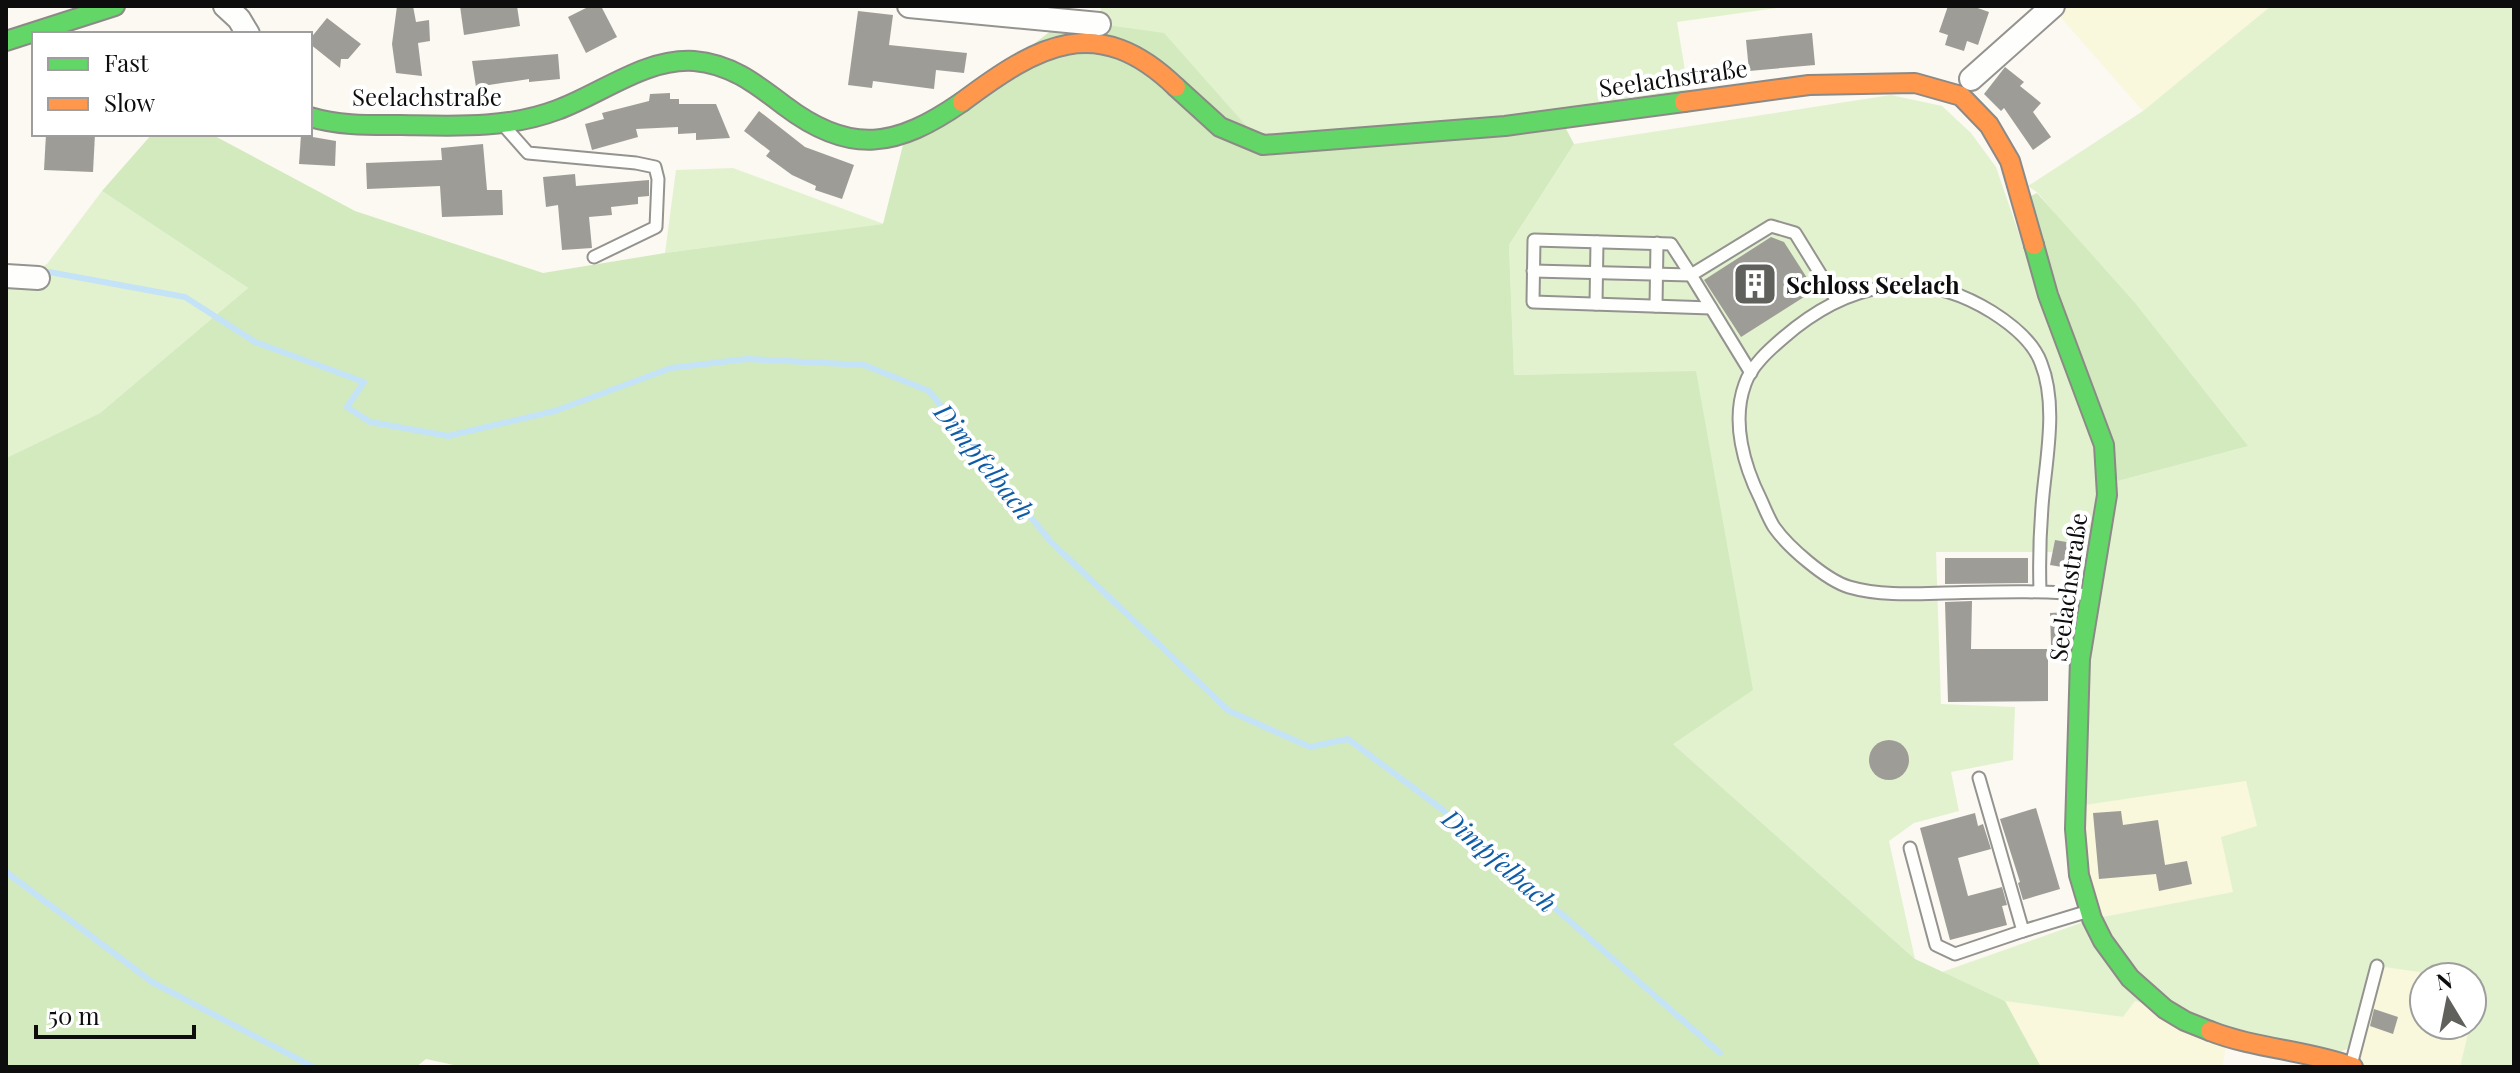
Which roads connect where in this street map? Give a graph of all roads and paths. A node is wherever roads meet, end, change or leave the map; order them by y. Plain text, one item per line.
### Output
1 (115, 6) edge
2 (225, 6) edge
3 (909, 6) edge
4 (2053, 6) edge
5 (1040, 20) junction
6 (1099, 24) dead end
7 (34, 32) edge
8 (247, 32) edge
9 (32, 33) edge
10 (6, 41) edge
11 (1042, 50) junction
12 (1971, 79) dead end
13 (312, 117) edge
14 (502, 124) junction
15 (1597, 242) junction
16 (1657, 243) junction
17 (594, 257) dead end
18 (1533, 271) junction
19 (1596, 272) junction
20 (1656, 274) junction
21 (1691, 275) junction
22 (6, 276) edge
23 (38, 278) dead end
24 (1837, 301) junction
25 (1596, 304) junction
26 (1656, 306) junction
27 (1711, 308) junction
28 (1751, 373) junction
29 (2040, 591) junction
30 (2090, 595) junction
31 (1979, 778) dead end
32 (1910, 848) dead end
33 (2089, 911) junction
34 (2023, 931) junction
35 (2377, 966) dead end
36 (2352, 1066) edge

1 - 7 street
2 - 8 street
3 - 5 street
4 - 12 street
5 - 6 street
5 - 11 lane
9 - 10 street
11 - 14 street, Seelachstraße
11 - 30 street, Seelachstraße
13 - 14 street, Seelachstraße
14 - 17 lane
15 - 16 lane
15 - 18 lane
15 - 19 lane
16 - 20 lane
16 - 21 lane
18 - 19 lane
18 - 25 lane
19 - 20 lane
19 - 25 lane
20 - 21 lane
20 - 26 lane
21 - 24 lane
21 - 27 lane
22 - 23 street
24 - 28 lane
24 - 29 lane
25 - 26 lane
26 - 27 lane
27 - 28 lane
28 - 29 lane
29 - 30 lane
30 - 33 street, Seelachstraße
31 - 34 lane
32 - 34 lane
33 - 34 lane
33 - 36 street, Seelachstraße
35 - 36 lane

